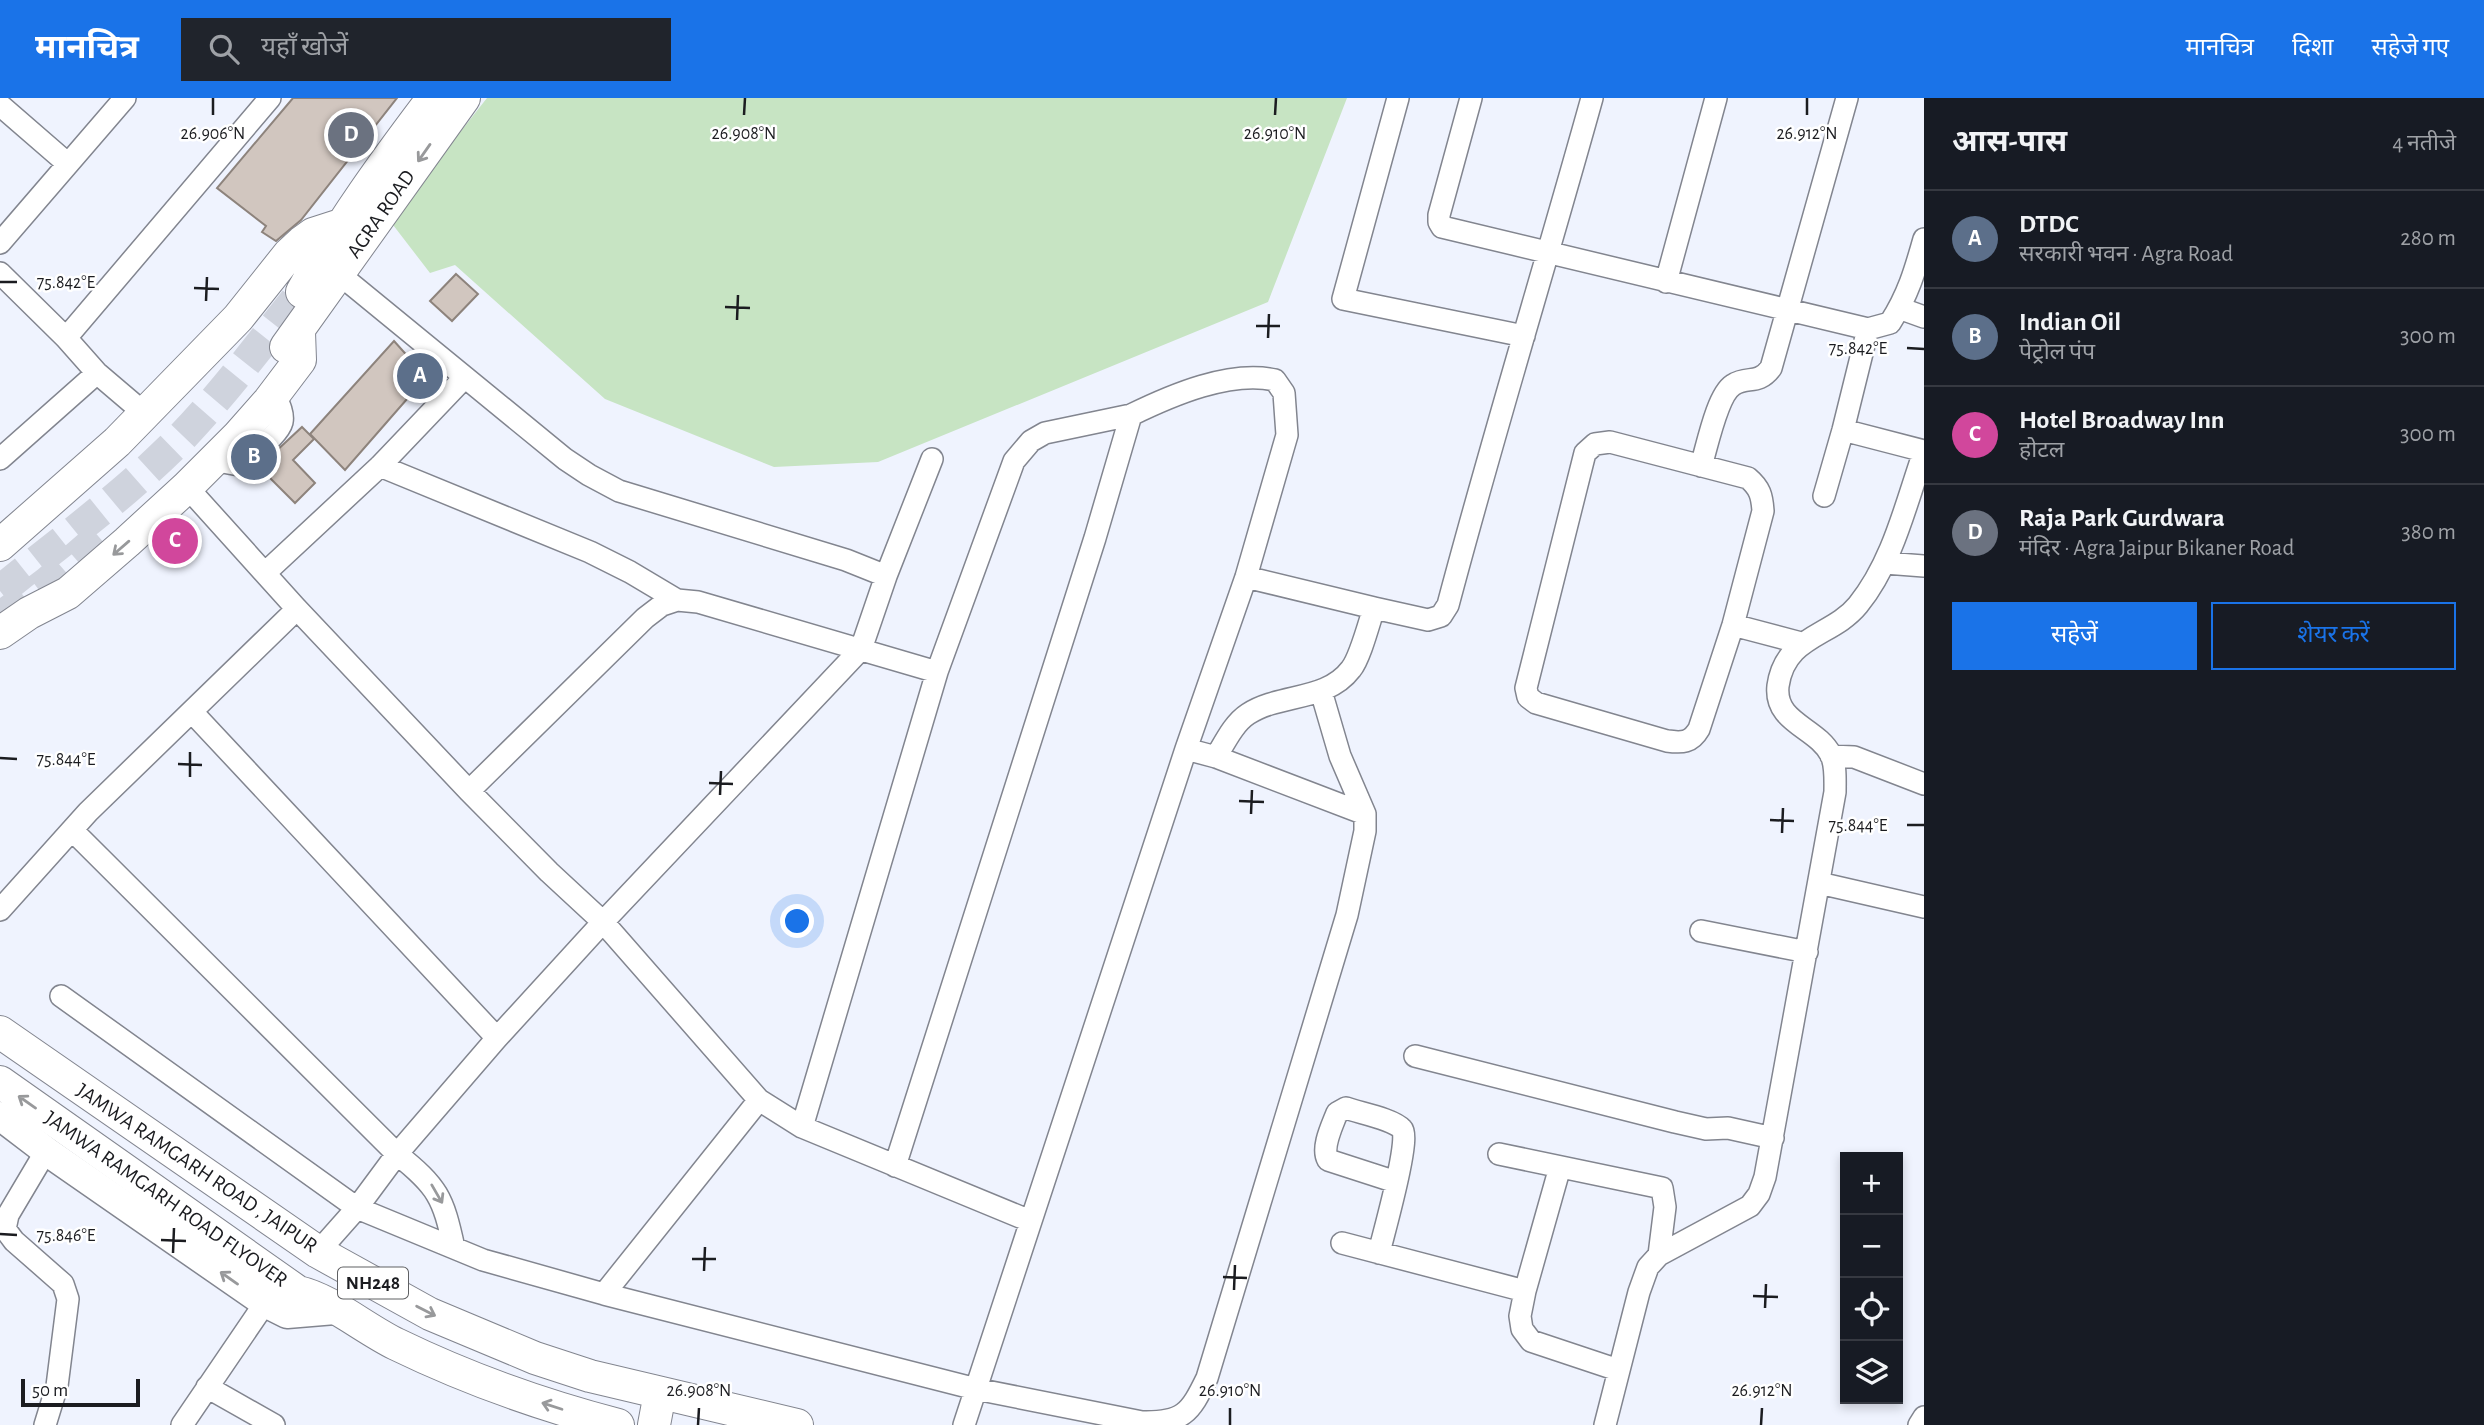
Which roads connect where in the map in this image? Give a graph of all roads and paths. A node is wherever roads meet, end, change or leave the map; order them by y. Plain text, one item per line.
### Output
1 (125, 98) edge
2 (270, 98) edge
3 (1398, 98) edge
4 (1471, 98) edge
5 (1592, 98) edge
6 (1716, 98) edge
7 (1847, 98) edge
8 (454, 99) edge
9 (0, 105) edge
10 (68, 164) junction
11 (344, 224) junction
12 (1924, 239) edge
13 (0, 243) edge
14 (1550, 252) junction
15 (331, 265) junction
16 (0, 273) edge
17 (1666, 282) junction
18 (302, 292) tunnel mouth
19 (1788, 308) junction
20 (1899, 309) junction
21 (1924, 317) edge
22 (1868, 329) junction
23 (299, 332) junction
24 (1524, 336) junction
25 (66, 338) junction
26 (275, 360) dead end
27 (97, 373) junction
28 (464, 378) junction
29 (144, 413) junction
30 (1131, 415) junction
31 (1843, 430) junction
32 (1924, 452) edge
33 (0, 459) edge
34 (932, 459) dead end
35 (380, 466) junction
36 (1701, 466) junction
37 (187, 487) junction
38 (1824, 496) dead end
39 (0, 545) edge
40 (1885, 563) junction
41 (1924, 566) edge
42 (0, 569) edge
43 (265, 573) junction
44 (886, 576) junction
45 (1246, 577) junction
46 (677, 600) junction
47 (1374, 608) junction
48 (298, 609) junction
49 (1734, 625) junction
50 (0, 632) edge
51 (1801, 643) junction
52 (861, 649) junction
53 (937, 672) junction
54 (1321, 691) junction
55 (192, 712) junction
56 (1186, 749) junction
57 (1832, 756) junction
58 (1216, 757) junction
59 (1924, 784) edge
60 (469, 791) junction
61 (1365, 814) junction
62 (72, 830) junction
63 (1819, 883) junction
64 (1924, 907) edge
65 (0, 910) edge
66 (604, 922) junction
67 (1701, 931) dead end
68 (1807, 952) junction
69 (61, 996) dead end
70 (0, 1032) edge
71 (497, 1038) junction
72 (0, 1054) edge
73 (1415, 1056) dead end
74 (0, 1082) edge
75 (759, 1100) junction
76 (0, 1116) edge
77 (802, 1127) junction
78 (1773, 1138) junction
79 (46, 1152) junction
80 (397, 1154) junction
81 (1499, 1154) dead end
82 (895, 1166) junction
83 (1560, 1167) junction
84 (1396, 1182) dead end
85 (357, 1208) junction
86 (1030, 1221) junction
87 (1342, 1243) dead end
88 (454, 1248) junction
89 (252, 1249) junction
90 (318, 1252) junction
91 (1379, 1253) junction
92 (1659, 1255) junction
93 (1525, 1291) junction
94 (604, 1294) junction
95 (265, 1303) junction
96 (326, 1303) junction
97 (1618, 1370) junction
98 (207, 1387) junction
99 (976, 1389) junction
100 (660, 1393) junction
101 (1924, 1418) edge
102 (45, 1425) edge
103 (182, 1425) edge
104 (274, 1425) edge
105 (618, 1425) edge
106 (654, 1425) edge
107 (797, 1425) edge
108 (964, 1425) edge
109 (1605, 1425) edge
110 (1919, 1425) edge

1 - 10 street
2 - 25 street
3 - 24 street
4 - 14 street
5 - 14 street
6 - 17 street
7 - 19 street
8 - 11 highway
8 -> 15 highway, AGRA ROAD
9 - 10 street
10 - 13 street
11 - 15 highway
11 - 29 highway
12 - 20 street
14 - 17 street
14 - 24 street
15 - 18 highway
15 - 23 highway, AGRA ROAD
15 - 28 street
15 - 42 highway
16 - 25 street
17 - 19 street
19 - 22 street
19 - 36 street
20 - 21 street
20 - 22 street
22 - 31 street
23 - 26 highway, AGRA ROAD
23 - 37 highway
24 - 47 street
25 - 27 street
27 - 29 street
27 - 33 street
28 - 35 street
28 - 44 street
29 - 39 highway
30 - 45 street
30 - 53 street
30 - 82 street
31 - 32 street
31 - 38 street
32 - 40 street
34 - 44 street
35 - 43 street
35 - 46 street
36 - 49 street
36 - 49 street
37 - 43 street
37 -> 50 highway
40 - 41 street
40 - 51 street
43 - 48 street
44 - 52 street
45 - 47 street
45 - 56 street
46 - 52 street
46 - 60 street
47 - 54 street
48 - 55 street
48 - 60 street
49 - 51 street
51 - 57 street
52 - 53 street
52 - 66 street
53 - 77 street
54 - 58 street
54 - 61 street
55 - 62 street
55 - 71 street
56 - 58 street
56 - 86 street
57 - 59 street
57 - 63 street
58 - 61 street
60 - 66 street
61 - 99 street
62 - 65 street
62 - 80 street
63 - 64 street
63 - 68 street
66 - 71 street
66 - 75 street
67 - 68 street
68 - 78 street
69 - 85 street
70 - 90 highway, JAMWA RAMGARH ROAD , JAIPUR / NH248
71 - 80 street
72 - 89 highway
73 - 78 street
89 -> 74 highway, JAMWA RAMGARH ROAD FLYOVER
75 - 77 street
75 - 94 street
76 - 79 main road
77 - 82 street
78 - 92 street
95 -> 79 main road
79 - 102 street
80 - 85 street
80 -> 88 street
81 - 83 street
82 - 86 street
83 - 92 street
83 - 93 street
84 - 91 street
85 - 88 street
85 - 90 street
86 - 99 street
87 - 91 street
88 - 94 street
89 - 96 highway
90 -> 100 highway, JAMWA RAMGARH ROAD , JAIPUR / NH248
91 - 93 street
92 - 97 street
93 - 97 street
94 - 99 street
95 - 96 main road
95 - 98 street
105 -> 96 highway, NH248
97 - 109 street
98 - 103 street
98 - 104 street
99 - 108 street
100 - 106 highway
100 - 107 highway, JAMWA RAMGARH ROAD , JAIPUR / NH248
101 - 110 street

